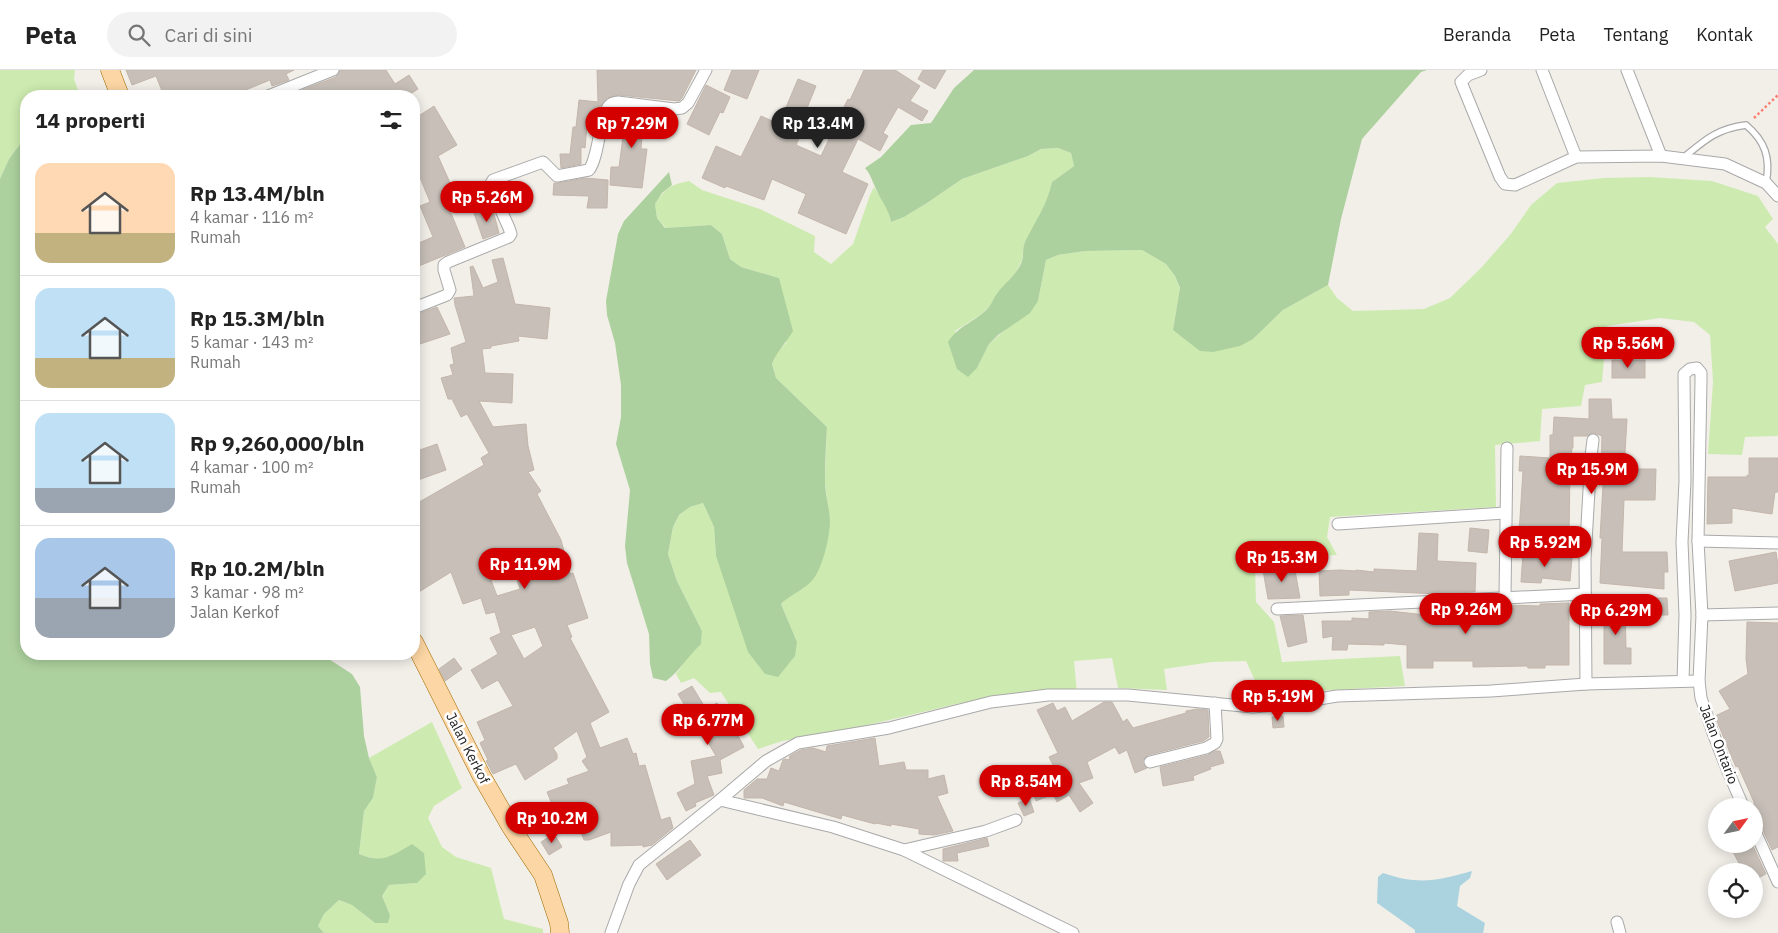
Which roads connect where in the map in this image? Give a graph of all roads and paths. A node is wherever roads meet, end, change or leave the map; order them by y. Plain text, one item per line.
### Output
1 (110, 70) edge
2 (333, 70) edge
3 (706, 70) edge
4 (1481, 70) edge
5 (1542, 70) edge
6 (1627, 70) edge
7 (118, 90) edge
8 (285, 90) edge
9 (1778, 95) edge
10 (1746, 125) junction
11 (1661, 156) junction
12 (1576, 157) junction
13 (1683, 158) junction
14 (1766, 183) junction
15 (1778, 196) edge
16 (420, 306) edge
17 (1594, 440) dead end
18 (1507, 448) dead end
19 (1506, 513) junction
20 (1338, 524) dead end
21 (1698, 541) junction
22 (1682, 542) junction
23 (1778, 543) edge
24 (1585, 594) junction
25 (1505, 597) junction
26 (1277, 609) dead end
27 (1778, 613) edge
28 (1702, 615) junction
29 (420, 654) edge
30 (1683, 681) junction
31 (1699, 681) junction
32 (1586, 684) junction
33 (1215, 703) junction
34 (1150, 762) dead end
35 (1740, 798) edge
36 (720, 800) junction
37 (1016, 820) dead end
38 (1763, 849) edge
39 (904, 850) junction
40 (1778, 882) edge
41 (560, 933) edge
42 (611, 933) edge
43 (1073, 933) edge

1 - 7 main road
2 - 8 street
3 - 16 street
4 - 12 street
5 - 12 street
6 - 11 street
9 - 10 path
10 - 13 lane
10 - 14 lane
11 - 12 street
11 - 13 street
13 - 14 street
14 - 15 street
17 - 24 street
18 - 19 street
19 - 20 street
19 - 25 street
21 - 22 street
21 - 22 street, Jalan Ontario
21 - 23 street
21 - 28 street, Jalan Ontario
22 - 30 street
24 - 25 street
24 - 32 street
25 - 26 street
27 - 28 street
28 - 31 street, Jalan Ontario
29 - 41 main road, Jalan Kerkof
30 - 31 street
30 - 32 street
31 - 35 street, Jalan Ontario
32 - 33 street
33 - 34 street
33 - 36 street
36 - 39 street
36 - 42 street
37 - 39 street
38 - 40 street
39 - 43 street

